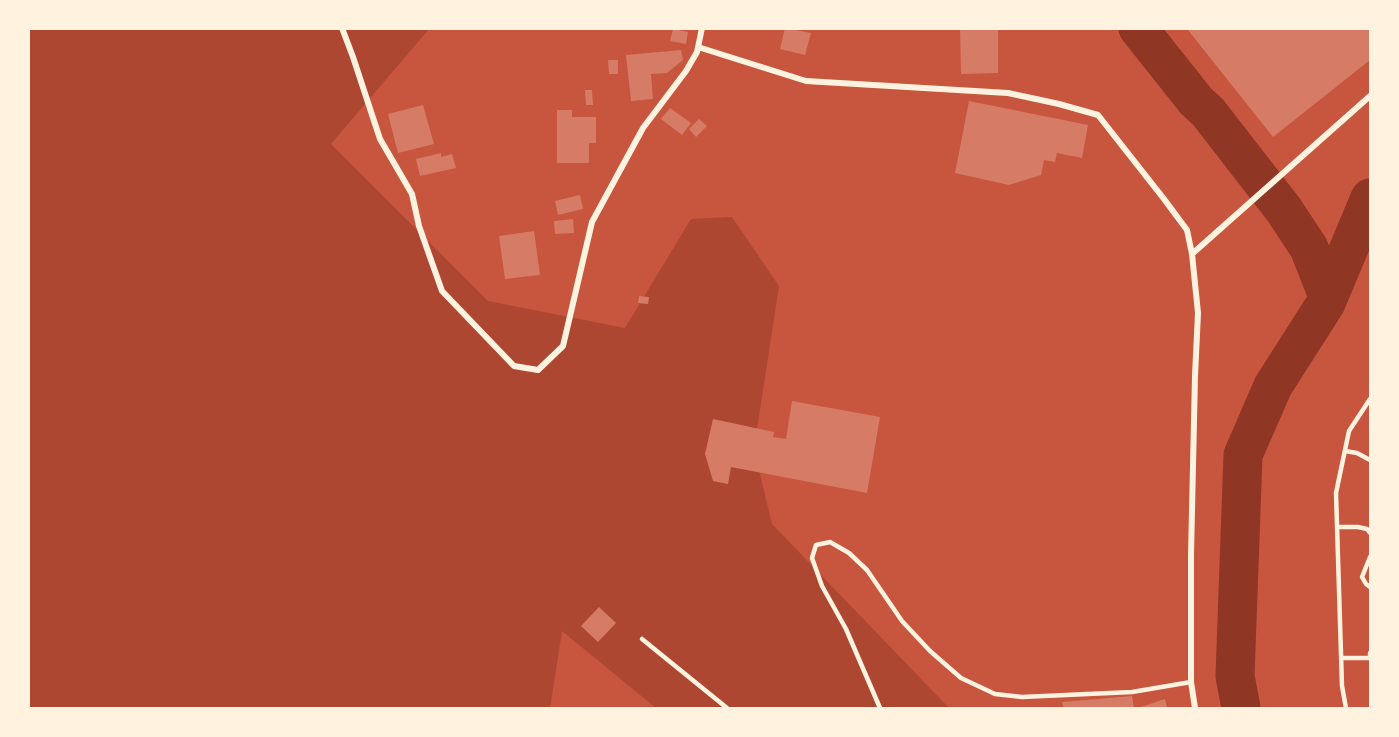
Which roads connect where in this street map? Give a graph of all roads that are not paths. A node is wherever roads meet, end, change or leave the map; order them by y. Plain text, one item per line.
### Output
1 (342, 28) edge
2 (702, 28) edge
3 (698, 47) junction
4 (1371, 96) edge
5 (1192, 254) junction
6 (1371, 399) edge
7 (1345, 451) junction
8 (1371, 460) edge
9 (1337, 527) junction
10 (1371, 533) edge
11 (1371, 557) edge
12 (1371, 587) edge
13 (642, 639) dead end
14 (1371, 653) edge
15 (1341, 658) junction
16 (1191, 682) junction
17 (727, 708) edge
18 (880, 708) edge
19 (1195, 708) edge
20 (1346, 708) edge

1 - 3 street
2 - 3 street
3 - 5 street
4 - 5 street
5 - 16 street
6 - 7 lane
7 - 8 lane
7 - 9 lane
9 - 10 lane
9 - 15 lane
11 - 12 lane
13 - 17 lane
14 - 15 lane
15 - 20 lane
16 - 18 lane
16 - 19 street

